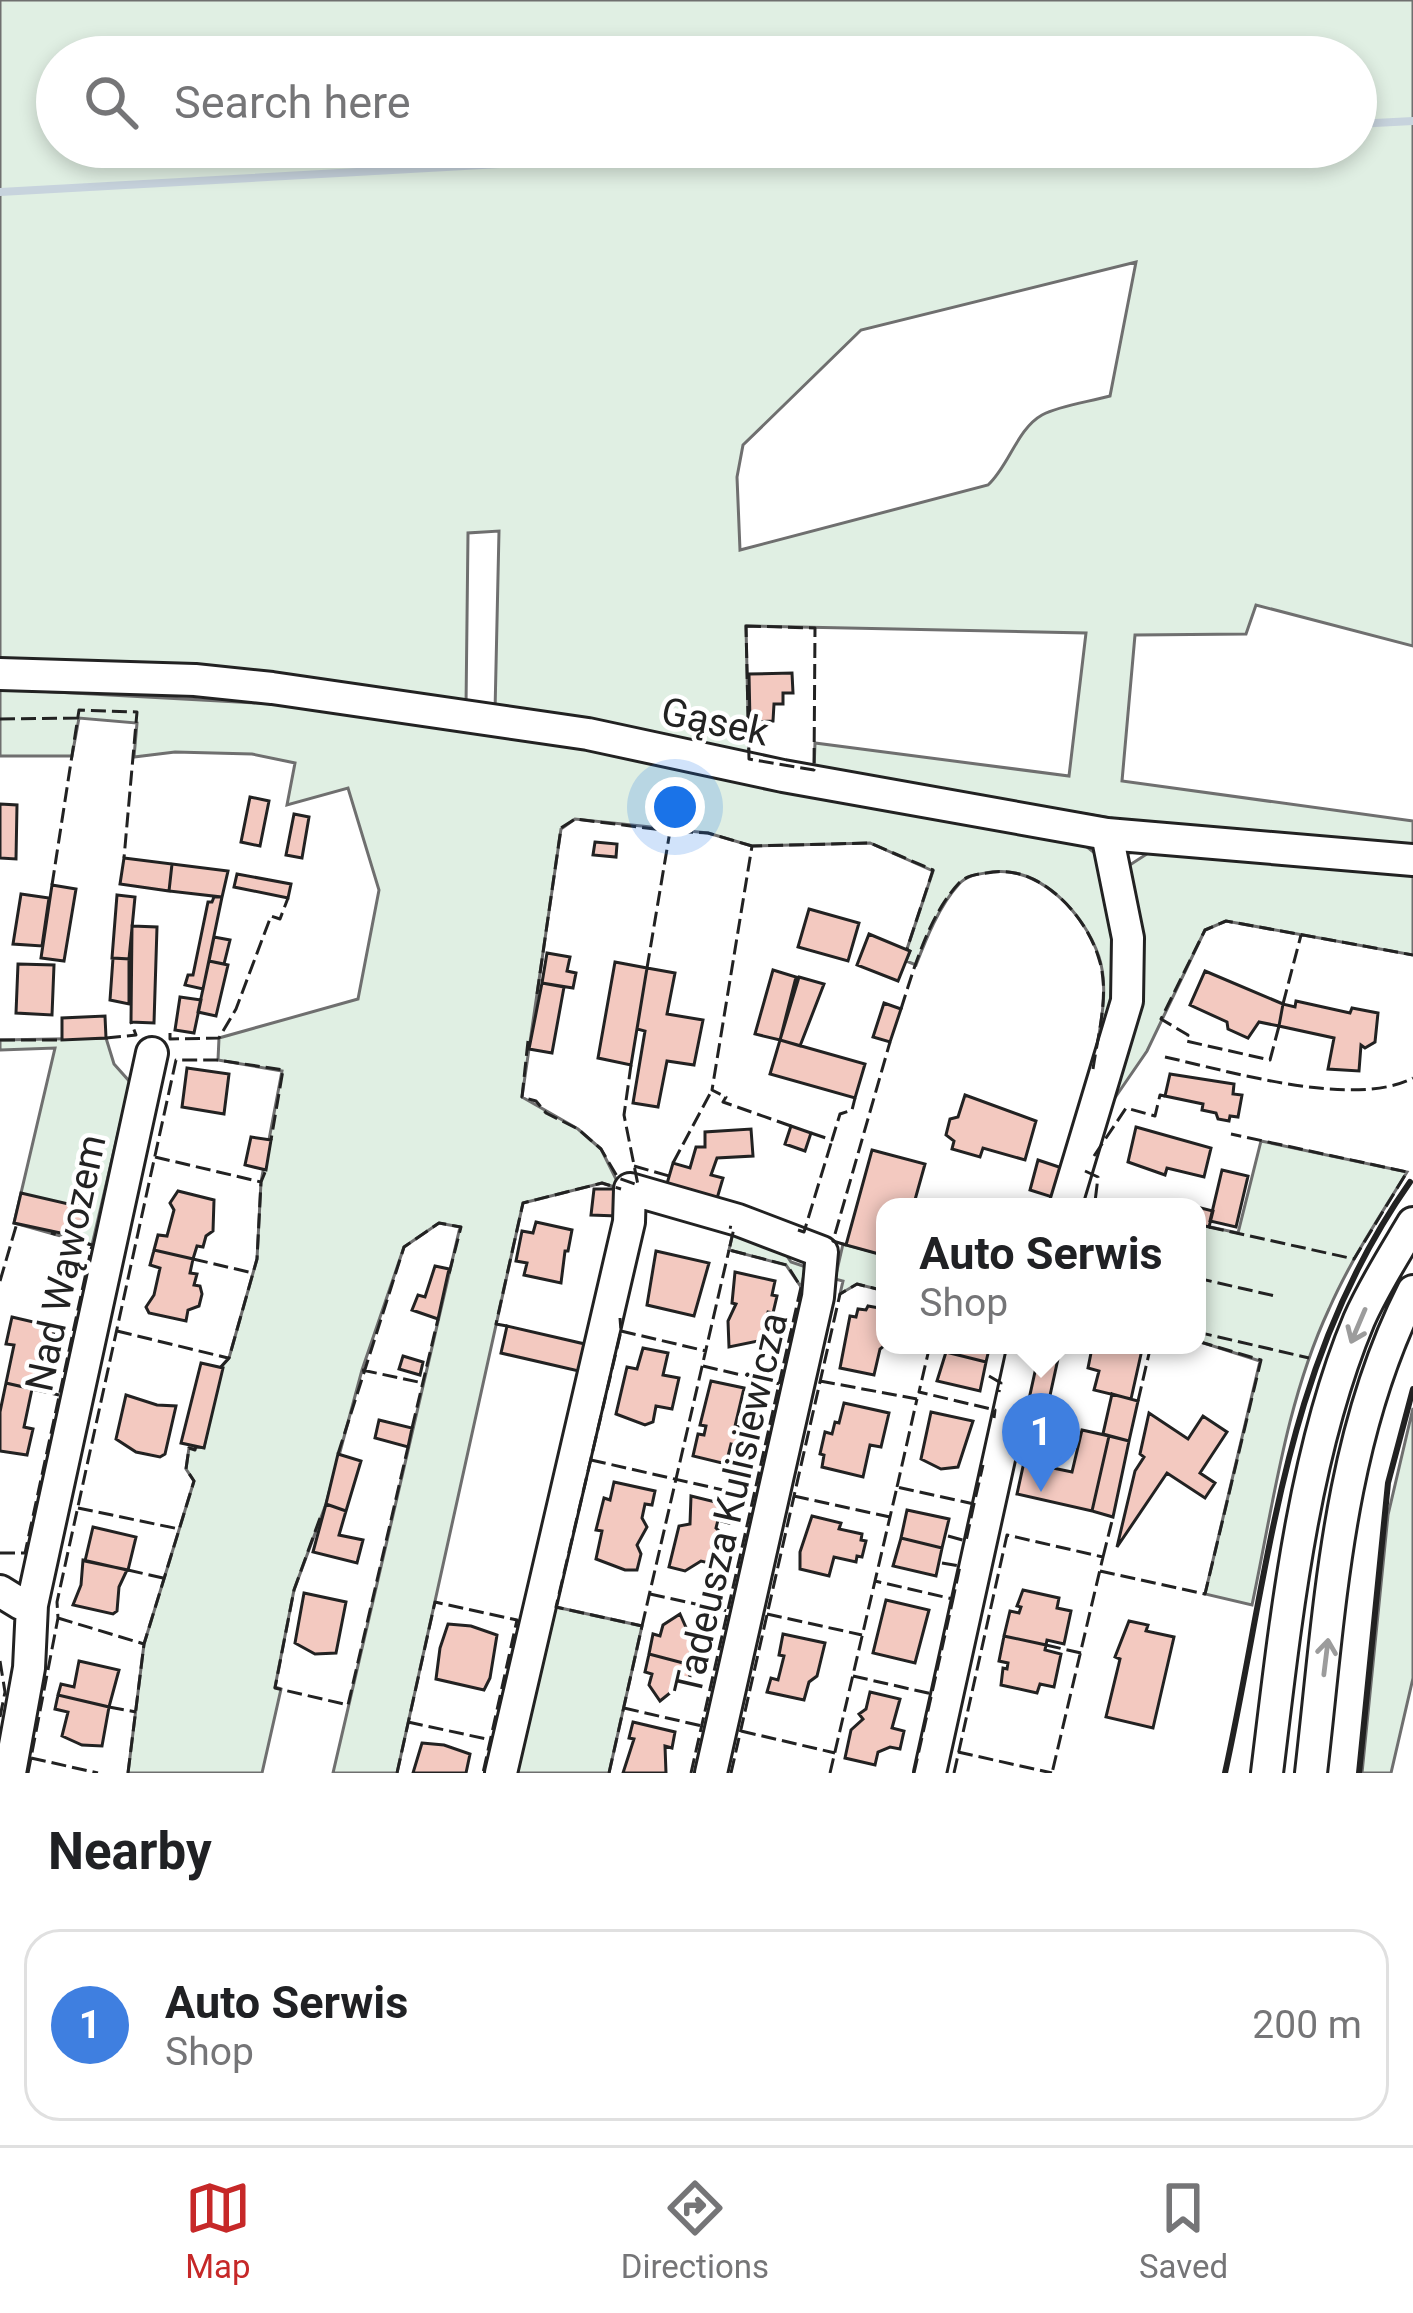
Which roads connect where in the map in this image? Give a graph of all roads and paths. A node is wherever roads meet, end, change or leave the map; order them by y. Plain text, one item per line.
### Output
1 (0, 674) edge
2 (1106, 834) junction
3 (1413, 860) edge
4 (152, 1053) dead end
5 (1069, 1198) edge
6 (1413, 1223) edge
7 (1413, 1291) edge
8 (1022, 1354) edge
9 (0, 1591) edge
10 (32, 1605) junction
11 (10, 1773) edge
12 (500, 1773) edge
13 (710, 1773) edge
14 (930, 1773) edge
15 (1267, 1773) edge
16 (1312, 1773) edge

1 - 2 street, Gąsek
2 - 3 street, Gąsek
2 - 5 street
4 - 10 street, Nad Wąwozem
6 -> 15 street
16 -> 7 street
8 - 14 street
9 - 10 street
10 - 11 street, Nad Wąwozem
12 - 13 street, Tadeusza Kulisiewicza

